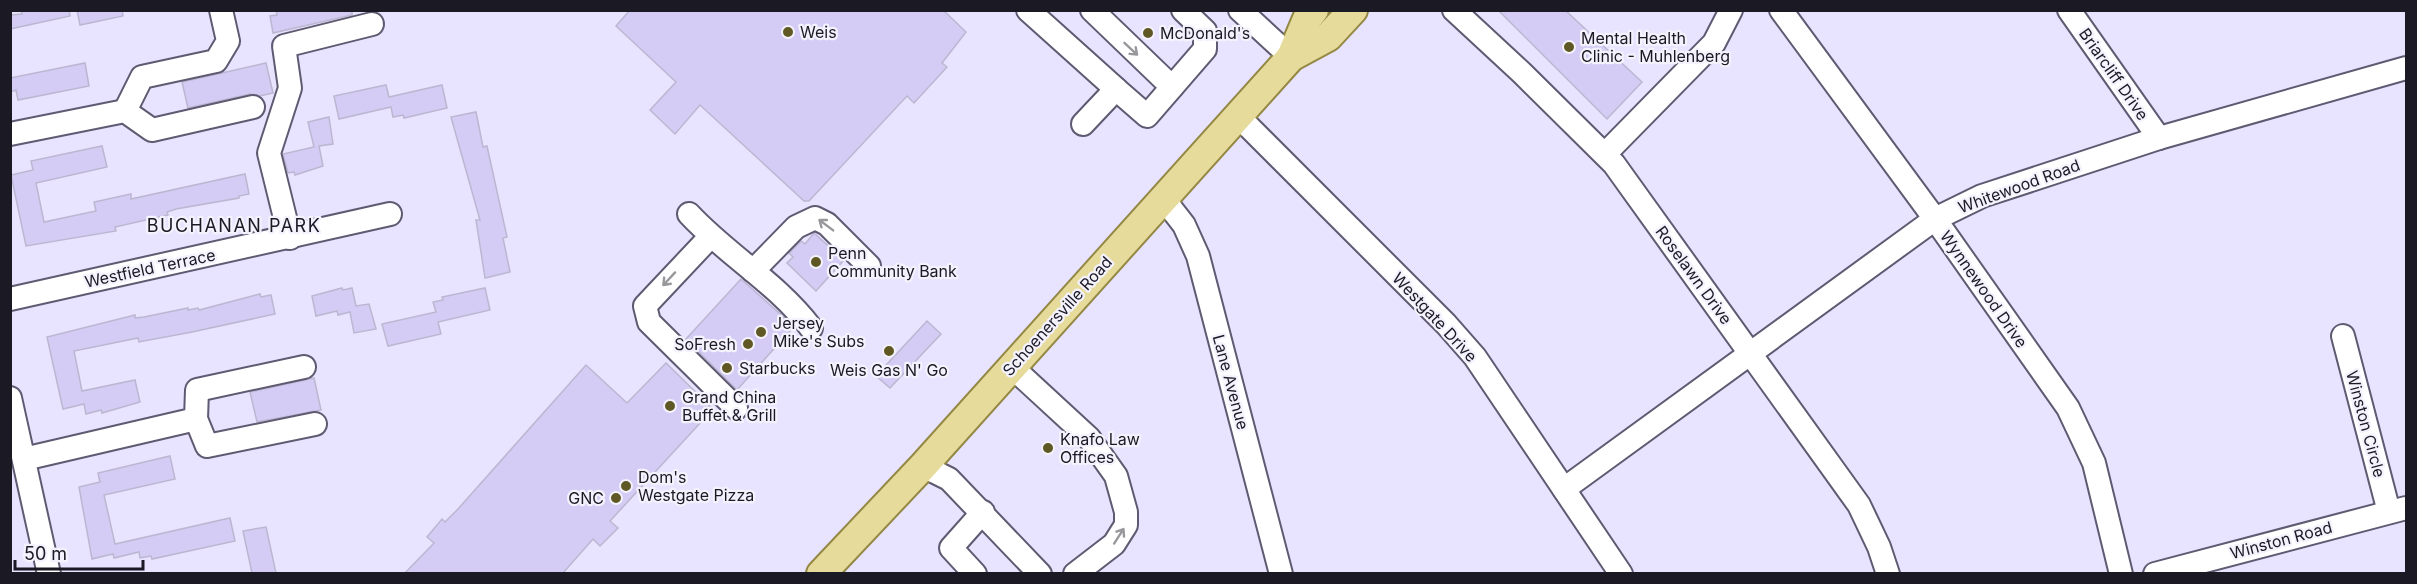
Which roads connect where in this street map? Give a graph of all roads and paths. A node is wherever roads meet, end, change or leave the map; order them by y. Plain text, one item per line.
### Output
1 (221, 10) edge
2 (1092, 10) edge
3 (1164, 10) edge
4 (1183, 10) edge
5 (1240, 10) edge
6 (1314, 10) edge
7 (1353, 10) edge
8 (1454, 10) edge
9 (1731, 10) edge
10 (1781, 10) edge
11 (2069, 10) edge
12 (1038, 14) edge
13 (372, 24) dead end
14 (1205, 49) junction
15 (1292, 57) junction
16 (2406, 68) edge
17 (1172, 87) junction
18 (1116, 89) junction
19 (253, 107) dead end
20 (124, 111) junction
21 (1238, 116) junction
22 (1083, 124) dead end
23 (10, 134) edge
24 (2159, 138) junction
25 (1605, 154) junction
26 (1163, 198) junction
27 (390, 214) dead end
28 (689, 214) dead end
29 (1935, 219) junction
30 (710, 237) junction
31 (290, 238) junction
32 (868, 266) dead end
33 (753, 271) junction
34 (10, 299) edge
35 (811, 328) dead end
36 (2343, 336) dead end
37 (1750, 354) junction
38 (304, 367) dead end
39 (1012, 367) junction
40 (10, 398) edge
41 (736, 408) dead end
42 (196, 419) junction
43 (315, 424) dead end
44 (24, 459) junction
45 (923, 466) junction
46 (1564, 489) junction
47 (2398, 510) edge
48 (982, 512) junction
49 (49, 573) edge
50 (821, 573) edge
51 (975, 573) edge
52 (1040, 573) edge
53 (1075, 573) edge
54 (1281, 573) edge
55 (1621, 573) edge
56 (1888, 573) edge
57 (2121, 573) edge
58 (2155, 573) edge

1 - 20 street
2 -> 17 street
3 - 14 street
4 - 14 street
5 - 15 street
6 - 15 main road, Schoenersville Road
7 - 15 main road, Schoenersville Road
8 - 25 street, Roselawn Drive
9 - 25 street
10 - 29 street, Wynnewood Drive
11 - 24 street, Briarcliff Drive
12 - 18 street
13 - 31 street
14 - 17 street
15 - 21 main road, Schoenersville Road
16 - 24 street, Whitewood Road
17 - 18 street
18 - 22 street
19 - 20 street
20 - 23 street
21 - 26 main road, Schoenersville Road
21 - 46 street, Westgate Drive
24 - 29 street, Whitewood Road
25 - 37 street, Roselawn Drive
26 - 39 main road, Schoenersville Road
26 - 54 street, Lane Avenue
27 - 31 street, Westfield Terrace
28 - 30 street
29 - 37 street, Whitewood Road
29 - 57 street, Wynnewood Drive
30 - 33 street
30 -> 41 street
31 - 34 street, Westfield Terrace
32 -> 33 street
33 - 35 street
36 - 47 street, Winston Circle
37 - 46 street, Whitewood Road
37 - 56 street, Roselawn Drive
38 - 42 street
39 - 45 main road, Schoenersville Road
53 -> 39 street
40 - 44 street
42 - 43 street
42 - 44 street
44 - 49 street
45 - 48 street
45 - 50 main road, Schoenersville Road
46 - 55 street, Westgate Drive
47 - 58 street, Winston Road
48 - 51 street
48 - 52 street

